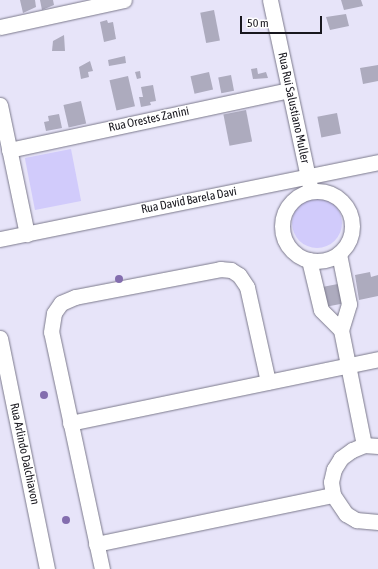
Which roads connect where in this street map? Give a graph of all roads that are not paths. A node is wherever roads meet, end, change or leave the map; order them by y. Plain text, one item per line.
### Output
1 (124, 0) edge
2 (270, 0) edge
3 (0, 27) edge
4 (289, 90) junction
5 (0, 105) edge
6 (8, 150) junction
7 (378, 162) edge
8 (308, 177) junction
9 (311, 192) junction
10 (27, 234) junction
11 (0, 239) edge
12 (338, 254) junction
13 (310, 260) junction
14 (340, 330) junction
15 (0, 338) edge
16 (378, 359) edge
17 (348, 365) junction
18 (268, 382) junction
19 (70, 423) junction
20 (371, 445) edge
21 (333, 495) junction
22 (378, 522) edge
23 (96, 544) junction
24 (47, 569) edge
25 (102, 569) edge

1 - 3 street
2 - 4 street, Rua Rui Salustiano Muller
4 - 6 street, Rua Orestes Zanini
4 - 8 street, Rua Rui Salustiano Muller
5 - 6 street
6 - 10 street
7 - 8 street, Rua David Barela Davi
8 - 9 street, Rua Rui Salustiano Muller
8 - 10 street, Rua David Barela Davi
9 - 12 street
9 - 13 street
10 - 11 street, Rua David Barela Davi
12 - 13 street
12 - 14 street
13 - 14 street
14 - 17 street
15 - 24 street, Rua Arlindo Dalchiavon
16 - 17 street
17 - 18 street
17 - 20 street
18 - 19 street
18 - 19 street
19 - 23 street
20 - 21 street
21 - 22 street
21 - 23 street
23 - 25 street

